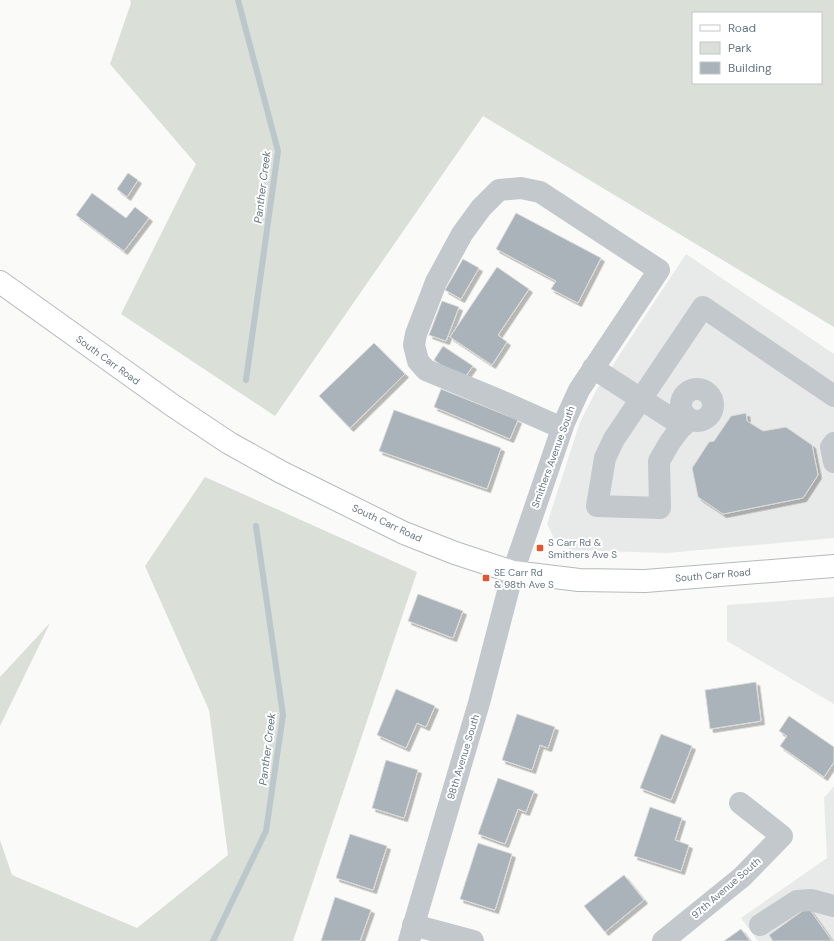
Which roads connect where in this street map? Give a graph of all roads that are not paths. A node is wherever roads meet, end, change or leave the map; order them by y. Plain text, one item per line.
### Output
1 (0, 282) edge
2 (593, 368) junction
3 (834, 396) edge
4 (641, 399) junction
5 (562, 428) junction
6 (834, 443) edge
7 (834, 462) edge
8 (834, 566) edge
9 (513, 572) junction
10 (740, 803) dead end
11 (834, 906) edge
12 (760, 925) dead end
13 (411, 933) edge
14 (473, 941) edge
15 (662, 941) edge

1 - 9 main road, South Carr Road
2 - 4 street
2 - 5 street, Smithers Avenue South
2 - 5 street, Smithers Avenue South
3 - 4 street
4 - 4 street
5 - 9 street, Smithers Avenue South
6 - 7 street
8 - 9 main road, South Carr Road
9 - 13 street, 98th Avenue South
10 - 15 street, 97th Avenue South
11 - 12 street
13 - 14 street

